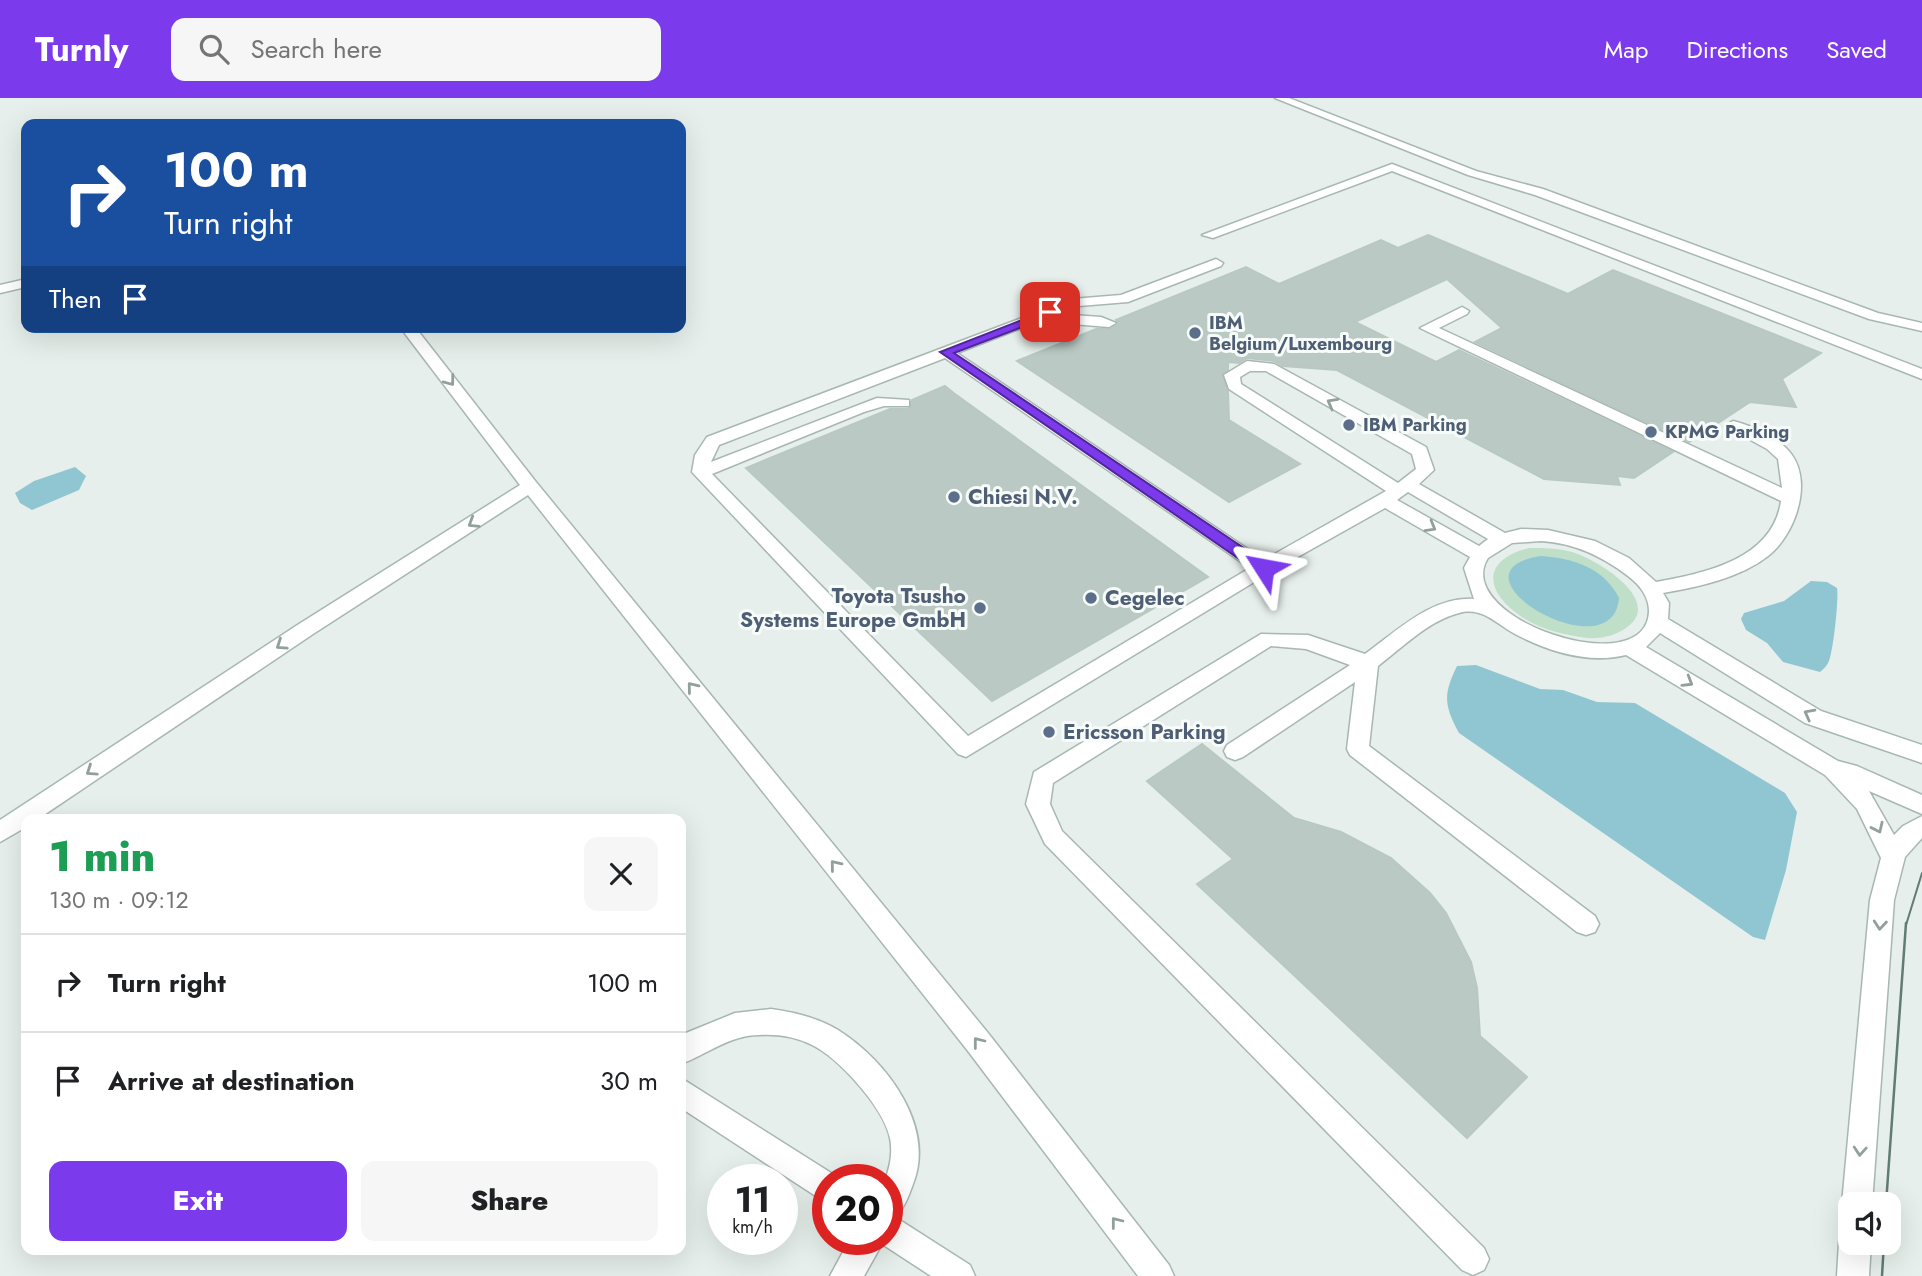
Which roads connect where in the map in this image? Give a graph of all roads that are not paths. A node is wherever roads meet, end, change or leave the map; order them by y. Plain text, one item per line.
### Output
1 (1280, 98) edge
2 (1208, 234) dead end
3 (1216, 263) dead end
4 (21, 284) edge
5 (0, 289) edge
6 (1462, 310) dead end
7 (1874, 316) junction
8 (1109, 323) dead end
9 (1922, 327) edge
10 (413, 333) edge
11 (1922, 341) edge
12 (953, 357) junction
13 (1922, 374) edge
14 (903, 403) dead end
15 (1733, 426) dead end
16 (701, 472) junction
17 (530, 486) junction
18 (1397, 492) junction
19 (1790, 499) junction
20 (1500, 540) junction
21 (1479, 554) junction
22 (1264, 568) junction
23 (1651, 589) junction
24 (1489, 607) junction
25 (1658, 622) junction
26 (1629, 647) junction
27 (1368, 663) junction
28 (1235, 751) dead end
29 (1922, 754) edge
30 (1833, 769) junction
31 (1922, 805) edge
32 (27, 814) edge
33 (21, 818) edge
34 (1922, 826) edge
35 (0, 832) edge
36 (1893, 858) junction
37 (1586, 924) dead end
38 (686, 1048) edge
39 (686, 1095) edge
40 (903, 1166) edge
41 (812, 1178) edge
42 (1858, 1192) edge
43 (903, 1239) edge
44 (858, 1255) edge
45 (1854, 1255) edge
46 (1473, 1259) dead end
47 (846, 1276) edge
48 (959, 1276) edge
49 (1158, 1276) edge
50 (1853, 1276) edge

1 - 7 street
2 - 13 street
3 - 12 street
4 - 5 street
6 - 19 street
7 - 9 street
7 - 11 street
8 - 12 street
10 -> 17 street
12 - 16 street
12 - 22 street
14 - 16 street
15 - 19 street
16 - 22 street
17 -> 32 street
49 -> 17 street
18 -> 18 street
18 - 20 street
18 -> 21 street
18 - 22 street
19 - 23 street
20 - 21 street
20 - 23 street
21 - 24 street
23 - 25 street
24 - 26 street
24 - 27 street
25 - 26 street
29 -> 25 street
26 -> 30 street
27 - 28 street
27 - 37 street
27 - 46 street
30 - 31 street
30 -> 36 street
33 -> 35 street
34 - 36 street
36 -> 42 street
38 - 40 street
39 - 41 street
43 - 48 street
44 - 47 street
45 - 50 street

